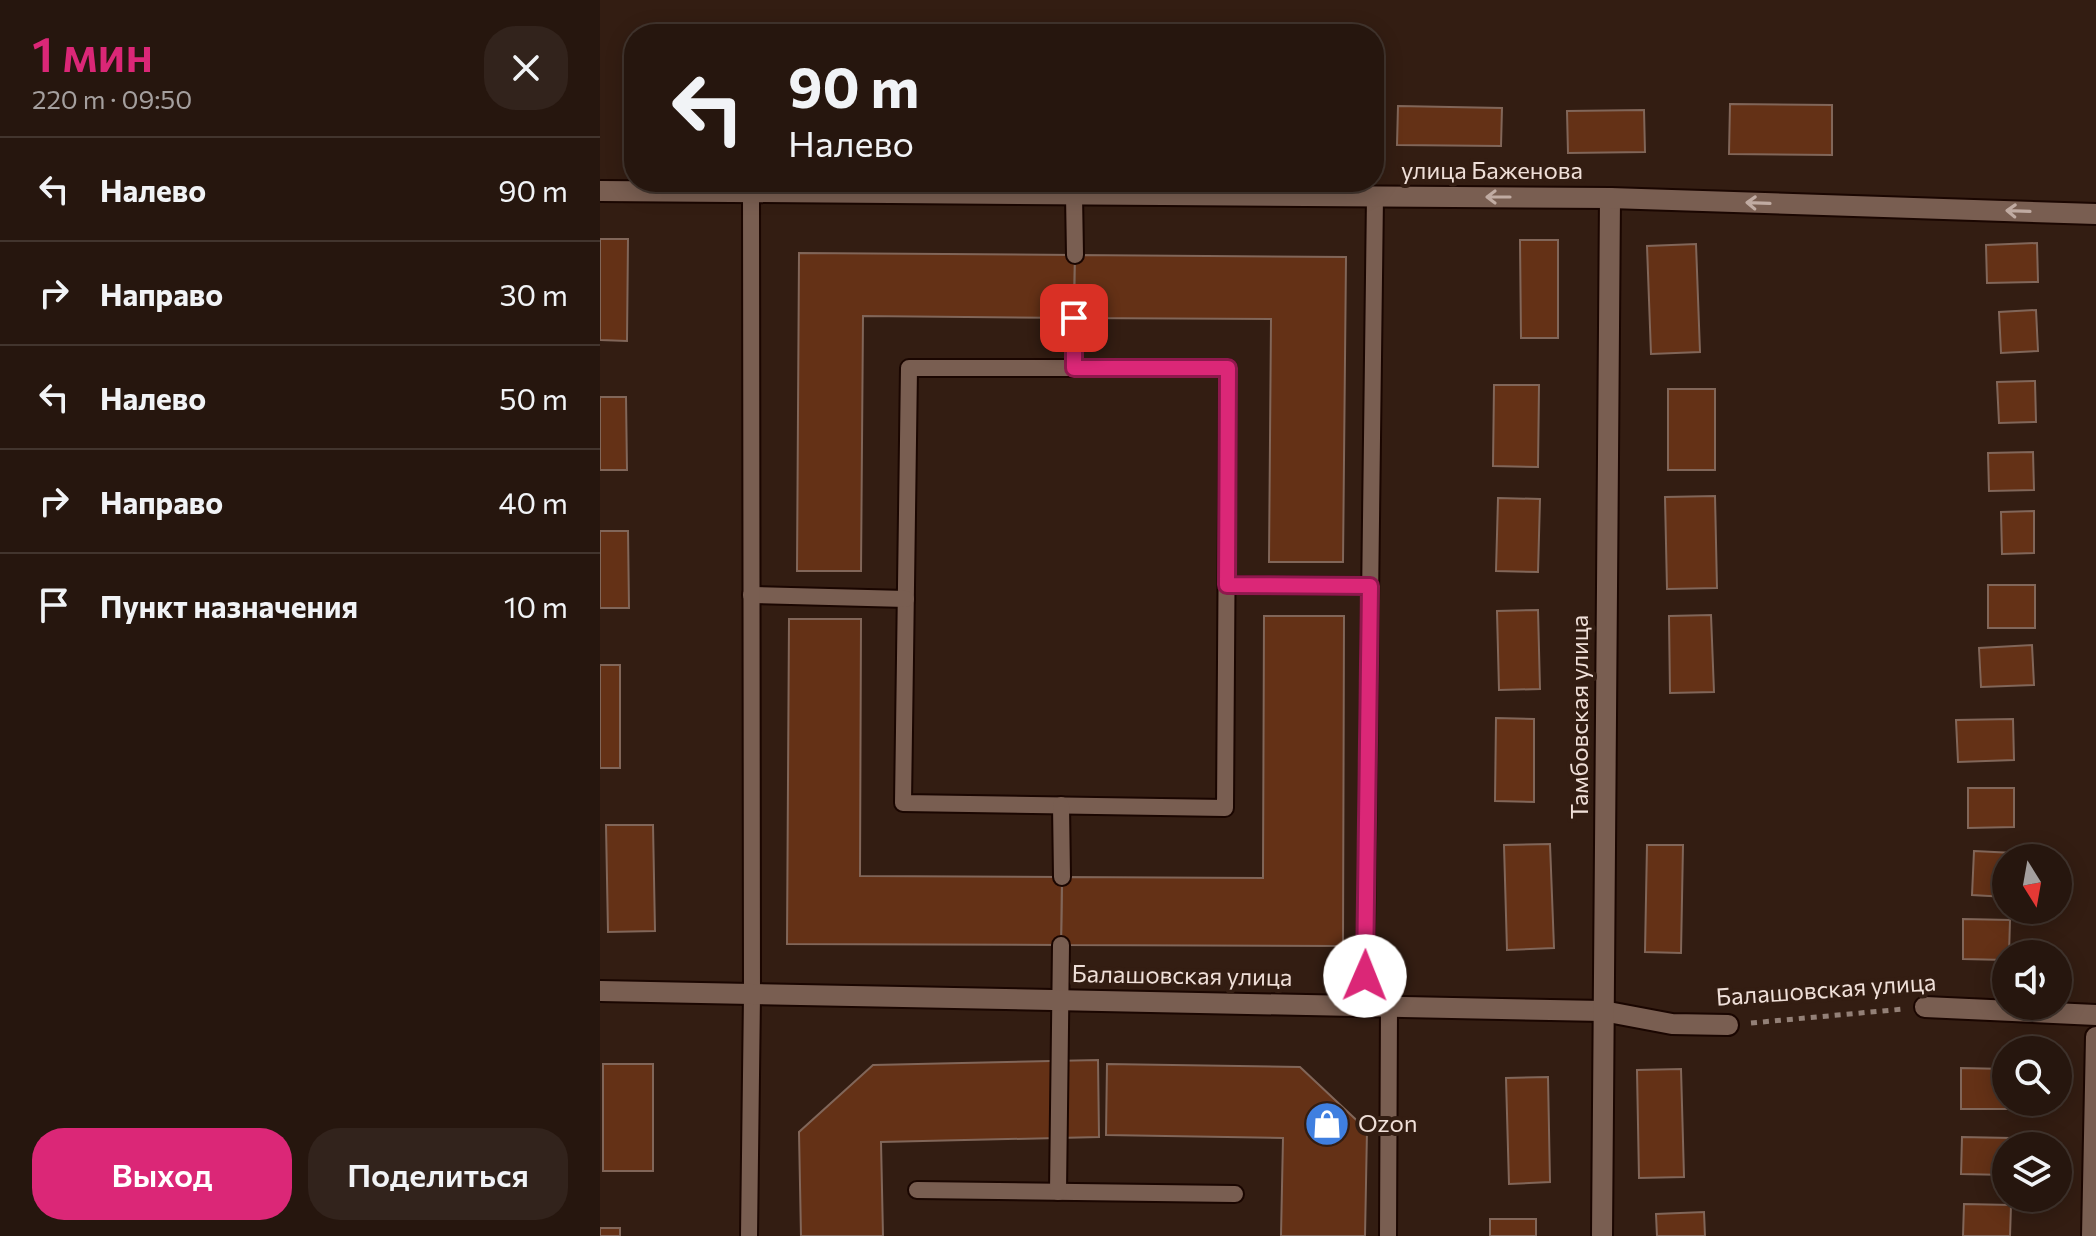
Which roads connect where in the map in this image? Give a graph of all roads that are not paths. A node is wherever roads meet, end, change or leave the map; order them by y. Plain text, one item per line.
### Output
1 (600, 191) edge
2 (624, 191) edge
3 (751, 192) joint
4 (1074, 195) junction
5 (1375, 196) junction
6 (1610, 198) junction
7 (2096, 214) edge
8 (1075, 255) dead end
9 (1074, 318) dead end
10 (1074, 368) junction
11 (1227, 585) junction
12 (1370, 586) junction
13 (751, 595) junction
14 (906, 599) junction
15 (1061, 805) junction
16 (1062, 877) dead end
17 (1061, 945) dead end
18 (600, 991) edge
19 (752, 995) junction
20 (1061, 1000) junction
21 (1365, 1006) junction
22 (1389, 1006) junction
23 (1925, 1007) road end
24 (1603, 1011) junction
25 (2096, 1015) edge
26 (1728, 1025) road end
27 (2096, 1037) edge
28 (917, 1190) dead end
29 (1058, 1192) junction
30 (1235, 1194) dead end
31 (749, 1236) edge
32 (1388, 1236) edge
33 (1602, 1236) edge
34 (2093, 1236) edge

1 - 2 street, улица Баженова
3 - 4 street, улица Баженова
3 - 13 lane
4 - 5 street, улица Баженова
4 - 8 lane
6 -> 5 street, улица Баженова
5 - 12 lane
7 -> 6 street, улица Баженова
6 - 24 street, Тамбовская улица
9 - 10 lane
10 - 11 lane
10 - 14 lane
11 - 12 lane
11 - 15 lane
12 - 21 lane
13 - 14 lane
13 - 19 lane
14 - 15 lane
15 - 16 lane
17 - 20 lane
18 - 19 street, Балашовская улица
19 - 20 street, Балашовская улица
19 - 31 lane
20 - 21 street, Балашовская улица
20 - 29 lane
21 - 22 street, Балашовская улица
22 - 24 street, Балашовская улица
22 - 32 lane
23 - 25 street, Балашовская улица
24 - 26 street, Балашовская улица
24 - 33 street, Тамбовская улица
27 - 34 street
28 - 29 lane
29 - 30 lane

